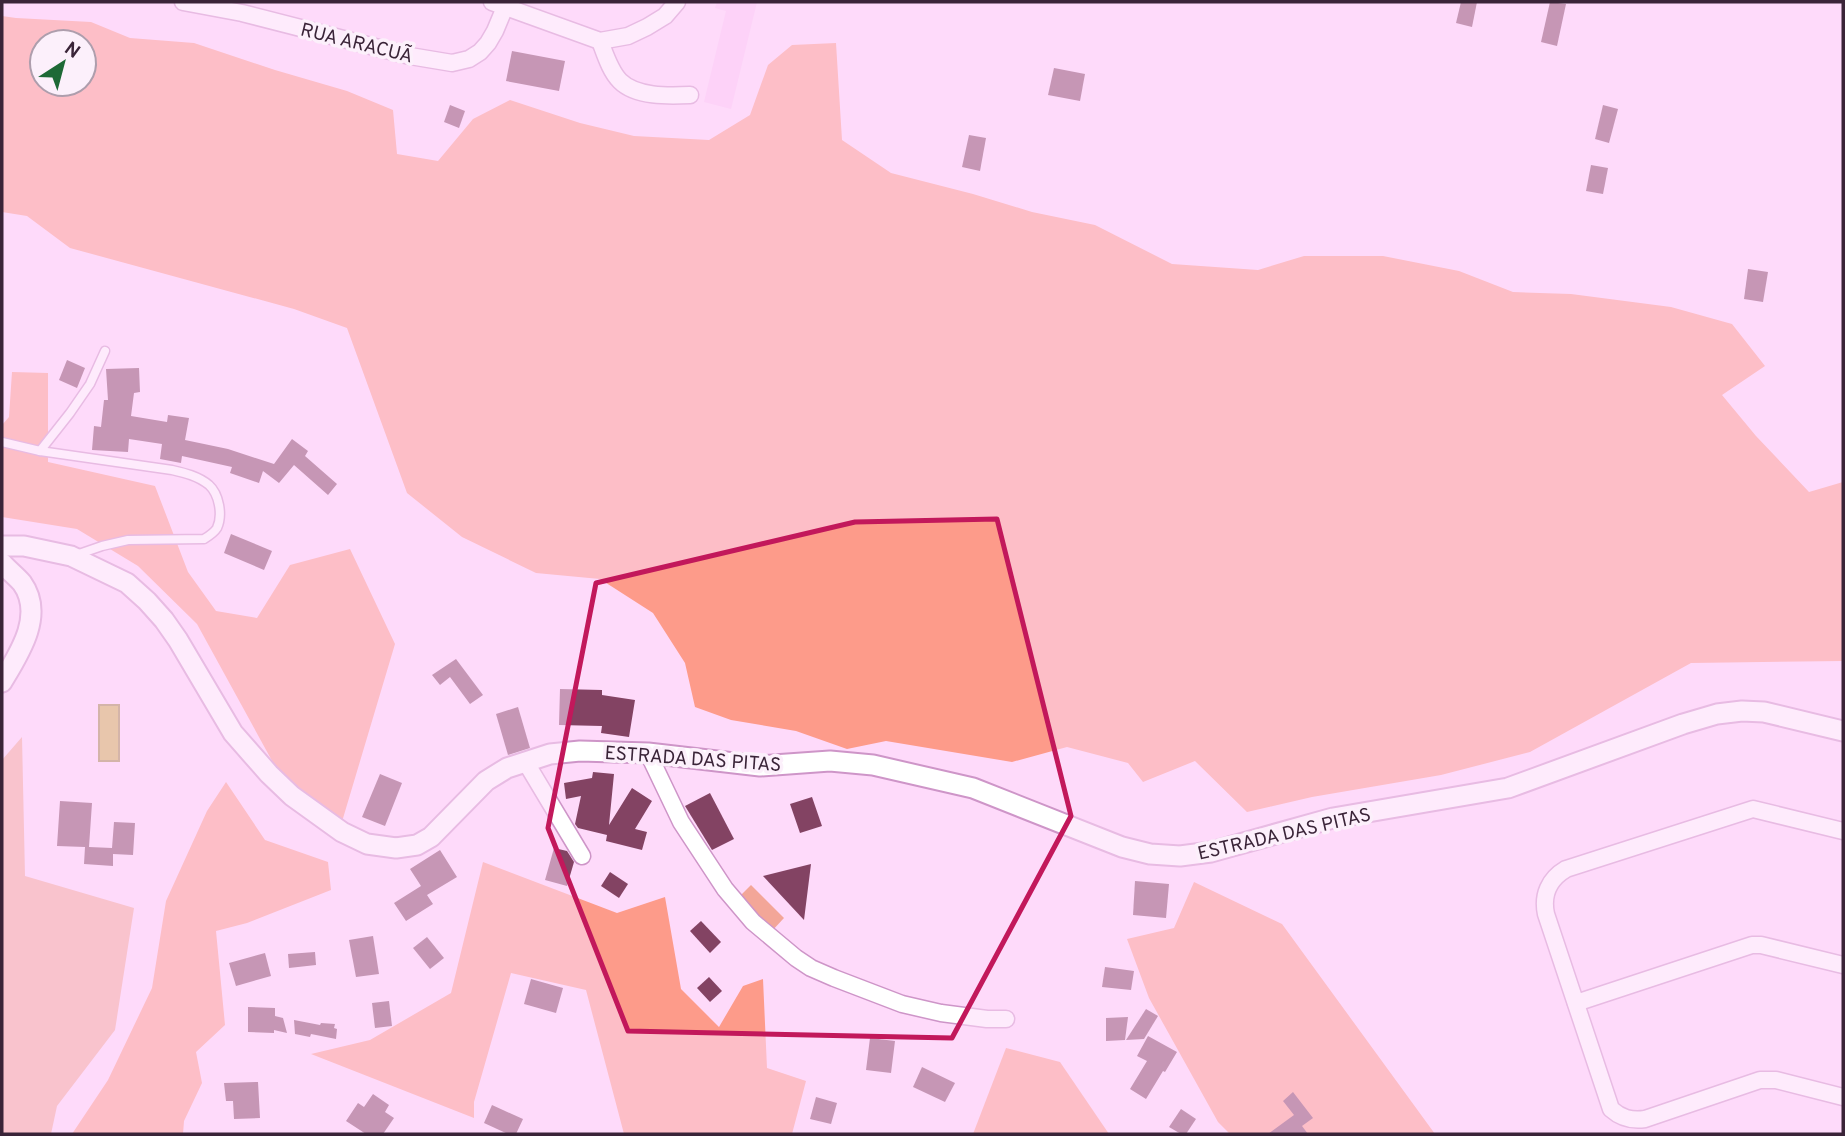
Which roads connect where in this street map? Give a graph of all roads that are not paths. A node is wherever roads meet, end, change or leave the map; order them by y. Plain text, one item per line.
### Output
1 (183, 2) edge
2 (677, 2) edge
3 (498, 4) edge
4 (600, 41) junction
5 (690, 95) dead end
6 (105, 352) dead end
7 (2, 442) edge
8 (40, 451) junction
9 (2, 546) edge
10 (71, 556) junction
11 (2, 563) edge
12 (2, 682) edge
13 (1843, 731) edge
14 (648, 753) junction
15 (525, 761) junction
16 (1843, 831) edge
17 (582, 856) dead end
18 (1843, 965) edge
19 (1576, 1003) junction
20 (1006, 1019) dead end
21 (1843, 1097) edge

1 - 3 street, RUA ARACUÃ
2 - 4 street
3 - 4 street
4 - 5 street
6 - 8 lane
7 - 8 lane
8 - 10 lane
9 - 10 street, ESTRADA DAS PITAS
10 - 15 street, ESTRADA DAS PITAS
11 - 12 street
13 - 14 street, ESTRADA DAS PITAS
14 - 15 street, ESTRADA DAS PITAS
14 - 20 street
15 - 17 street
16 - 19 street
18 - 19 street
19 - 21 street

